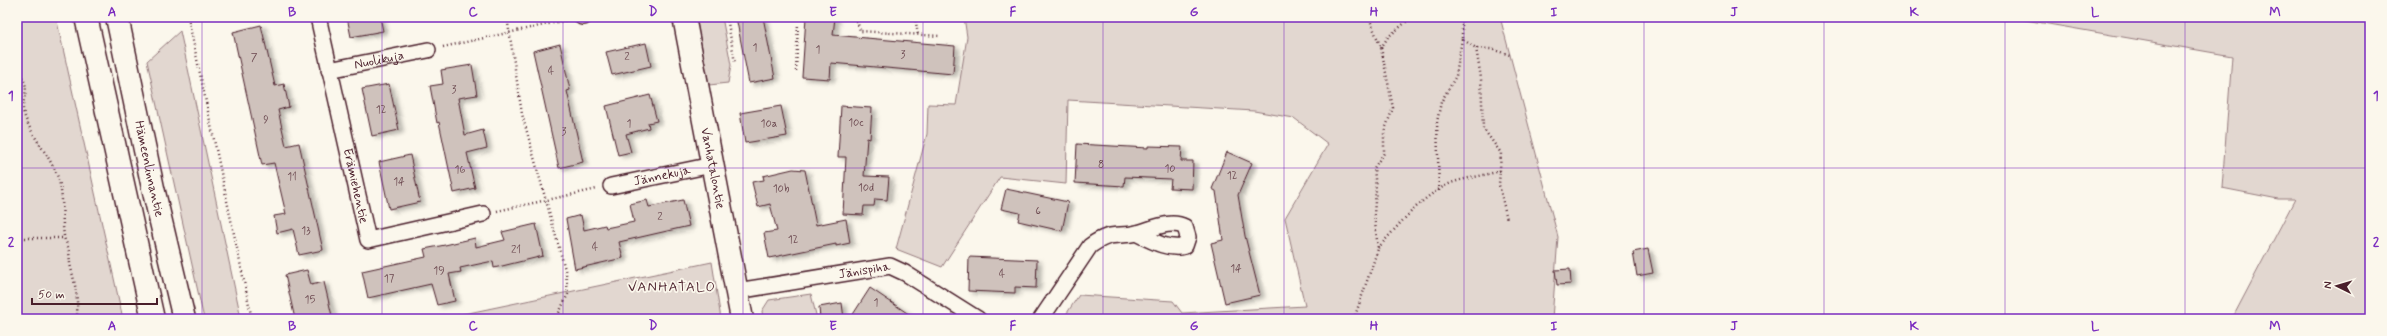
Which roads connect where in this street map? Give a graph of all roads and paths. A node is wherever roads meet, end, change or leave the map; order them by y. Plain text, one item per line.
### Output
1 (86, 17) edge
2 (117, 17) edge
3 (188, 17) edge
4 (318, 17) edge
5 (507, 17) edge
6 (583, 17) edge
7 (684, 17) edge
8 (727, 17) edge
9 (856, 17) edge
10 (915, 17) edge
11 (1358, 17) edge
12 (1412, 17) edge
13 (1462, 17) edge
14 (798, 23) dead end
15 (510, 33) junction
16 (918, 35) junction
17 (940, 36) dead end
18 (1462, 39) junction
19 (1381, 48) junction
20 (1476, 48) junction
21 (428, 50) joint
22 (1510, 55) dead end
23 (735, 62) dead end
24 (329, 70) junction
25 (17, 71) edge
26 (796, 71) dead end
27 (712, 164) junction
28 (1502, 170) junction
29 (611, 186) joint
30 (1439, 191) junction
31 (548, 200) junction
32 (482, 214) joint
33 (1507, 220) dead end
34 (1136, 233) dead end
35 (17, 238) edge
36 (64, 238) junction
37 (1378, 249) junction
38 (738, 291) junction
39 (77, 319) edge
40 (153, 319) edge
41 (184, 319) edge
42 (252, 319) edge
43 (556, 319) edge
44 (742, 319) edge
45 (978, 319) edge
46 (1041, 319) edge
47 (1354, 319) edge

1 - 40 main road
2 - 41 main road, Hämeenlinnantie
3 - 42 path
4 - 24 street, Erämiehentie
5 - 15 path
6 - 15 path
7 - 27 main road, Vanhatalontie
8 - 23 path
9 - 16 path
10 - 16 path
11 - 19 path
12 - 19 path
13 - 18 path
14 - 26 path
15 - 21 path
15 - 31 path
16 - 17 path
18 - 20 path
18 - 30 path
19 - 37 path
20 - 22 path
20 - 28 path
21 - 24 street, Nuolikuja
24 - 32 street, Erämiehentie
25 - 36 path
27 - 29 street, Jännekuja
27 - 38 main road, Vanhatalontie
28 - 30 path
28 - 33 path
29 - 31 path
30 - 37 path
31 - 32 path
31 - 43 path
34 - 46 street
35 - 36 path
36 - 39 path
37 - 47 path
38 - 44 main road, Vanhatalontie
38 - 45 street, Jänispiha

